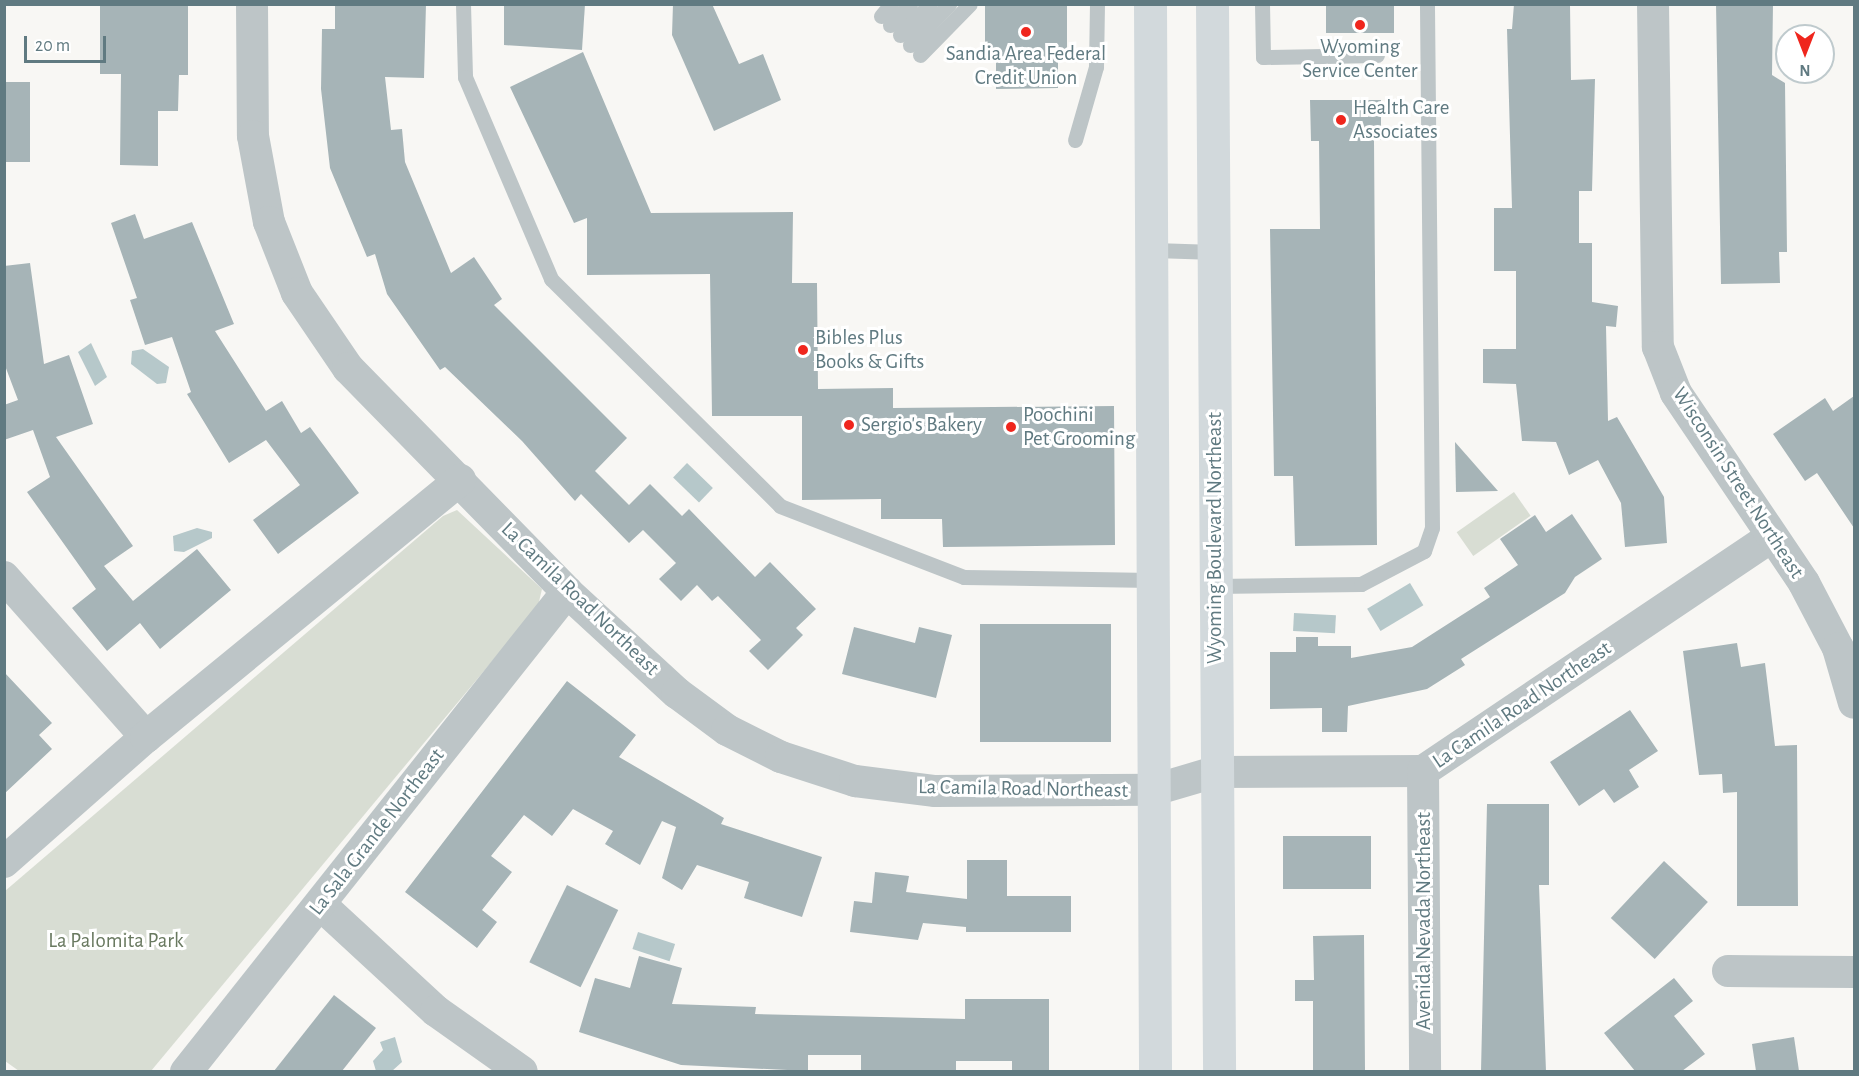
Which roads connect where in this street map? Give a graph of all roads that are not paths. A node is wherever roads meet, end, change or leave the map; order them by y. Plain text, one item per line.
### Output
1 (252, 4) edge
2 (463, 4) edge
3 (910, 4) edge
4 (930, 4) edge
5 (949, 4) edge
6 (970, 4) edge
7 (1097, 4) edge
8 (1150, 4) edge
9 (1212, 4) edge
10 (1262, 4) edge
11 (1427, 4) edge
12 (1653, 4) edge
13 (899, 30) edge
14 (1377, 56) dead end
15 (1075, 140) dead end
16 (1154, 250) junction
17 (1215, 252) junction
18 (460, 480) junction
19 (1771, 537) junction
20 (4, 577) edge
21 (1152, 580) junction
22 (1215, 586) junction
23 (567, 592) junction
24 (1854, 702) edge
25 (146, 737) junction
26 (1423, 771) junction
27 (1215, 772) junction
28 (1154, 790) junction
29 (4, 862) edge
30 (321, 905) junction
31 (1728, 971) dead end
32 (1854, 972) edge
33 (186, 1071) edge
34 (522, 1071) edge
35 (1155, 1071) edge
36 (1219, 1071) edge
37 (1425, 1071) edge

1 - 18 street, La Camila Road Northeast
2 - 21 lane
3 - 13 lane
4 - 13 lane
5 - 13 lane
6 - 13 lane
7 - 15 lane
8 - 16 main road
9 - 17 main road, Wyoming Boulevard Northeast
10 - 14 lane
11 - 22 lane
12 - 19 street, Wisconsin Street Northeast
16 - 17 lane
16 - 21 main road
17 - 22 main road, Wyoming Boulevard Northeast
18 - 23 street, La Camila Road Northeast
18 - 25 street
19 - 24 street, Wisconsin Street Northeast
19 - 26 street, La Camila Road Northeast
20 - 25 street
21 - 28 main road
22 - 27 main road, Wyoming Boulevard Northeast
23 - 28 street, La Camila Road Northeast
23 - 30 street, La Sala Grande Northeast
25 - 29 street
26 - 27 street, La Camila Road Northeast
26 - 37 street, Avenida Nevada Northeast
27 - 28 street, La Camila Road Northeast
27 - 36 main road, Wyoming Boulevard Northeast
28 - 35 main road
30 - 33 street, La Sala Grande Northeast
30 - 34 street
31 - 32 street

